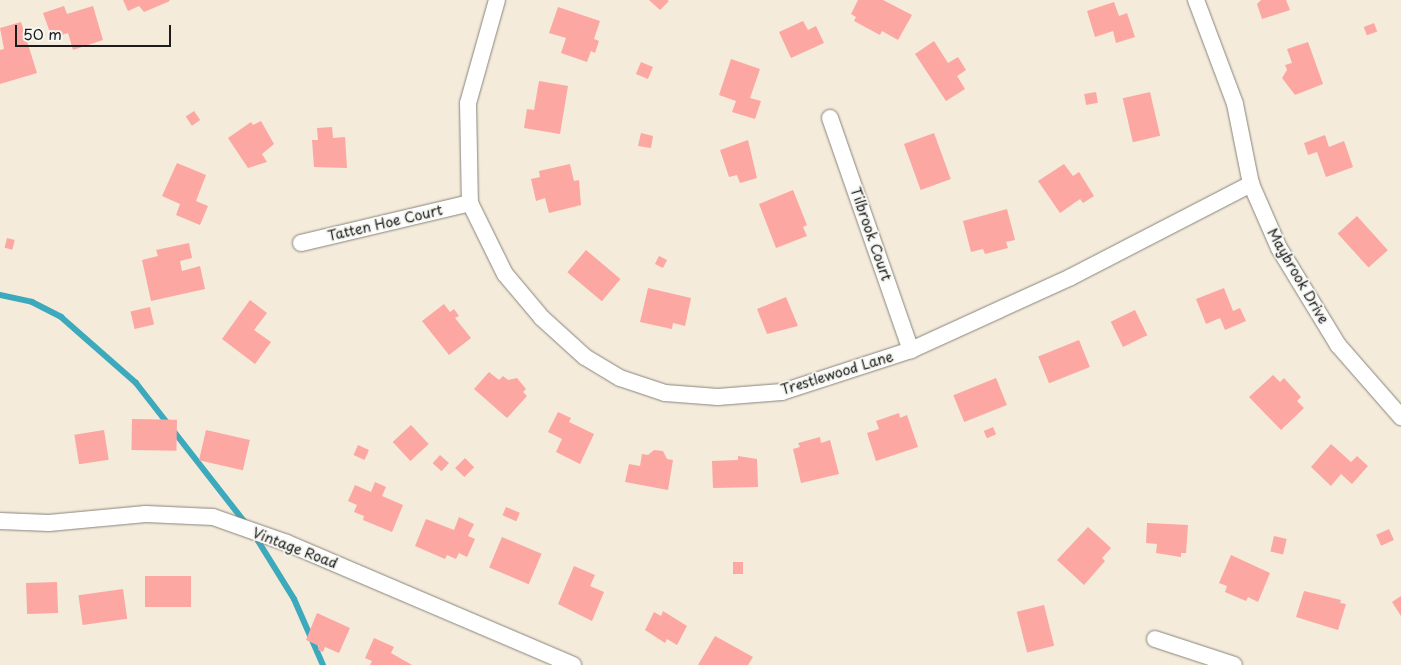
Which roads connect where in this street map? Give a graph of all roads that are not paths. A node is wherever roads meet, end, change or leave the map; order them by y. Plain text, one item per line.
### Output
1 (497, 0) edge
2 (1196, 0) edge
3 (830, 118) dead end
4 (1250, 184) junction
5 (470, 203) junction
6 (301, 243) dead end
7 (911, 350) junction
8 (1398, 410) edge
9 (0, 521) edge
10 (1155, 639) dead end
11 (573, 665) edge
12 (1234, 665) edge

1 - 5 street, Trestlewood Lane
2 - 4 street, Maybrook Drive
3 - 7 street, Tilbrook Court
4 - 7 street, Trestlewood Lane
4 - 8 street, Maybrook Drive
5 - 6 street, Tatten Hoe Court
5 - 7 street, Trestlewood Lane
9 - 11 street, Vintage Road
10 - 12 street

